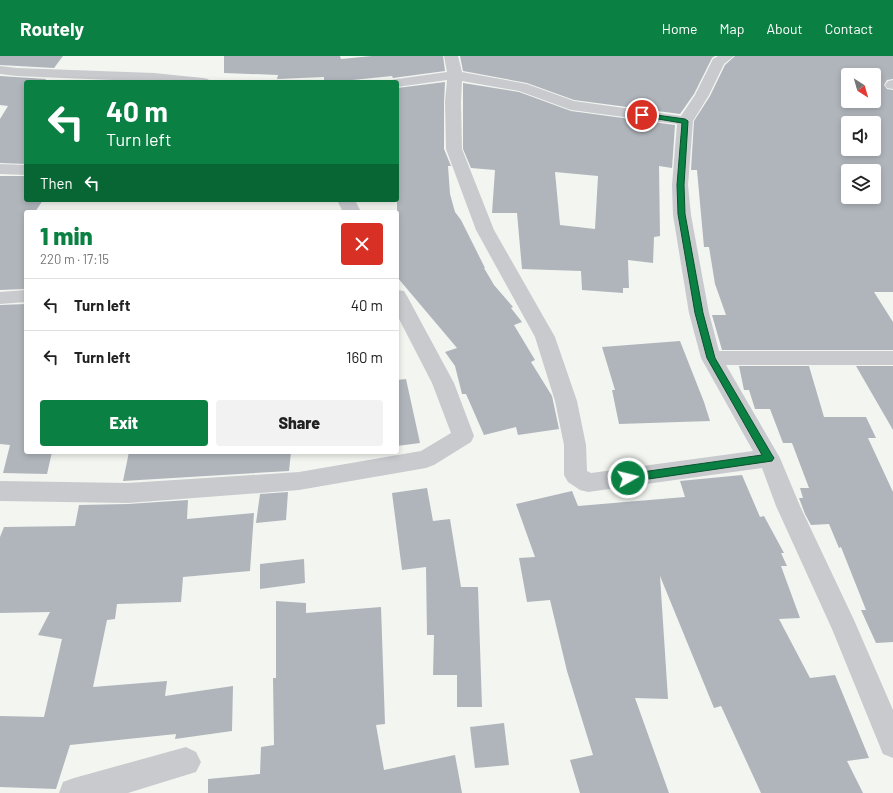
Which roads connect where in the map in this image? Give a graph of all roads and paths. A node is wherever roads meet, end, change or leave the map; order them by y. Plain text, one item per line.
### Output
1 (727, 56) edge
2 (453, 65) edge
3 (0, 70) edge
4 (183, 80) edge
5 (399, 82) edge
6 (685, 121) junction
7 (0, 169) edge
8 (24, 170) edge
9 (24, 296) edge
10 (0, 298) edge
11 (399, 300) edge
12 (711, 358) junction
13 (893, 358) edge
14 (769, 458) junction
15 (0, 491) edge
16 (893, 744) edge
17 (186, 762) dead end
18 (74, 793) edge

1 - 6 street
2 - 5 street
2 - 6 street
2 - 14 street
3 - 4 street
6 - 12 street
7 - 8 street
9 - 10 street
11 - 15 street
12 - 13 street
12 - 14 street
14 - 16 street
17 - 18 street

